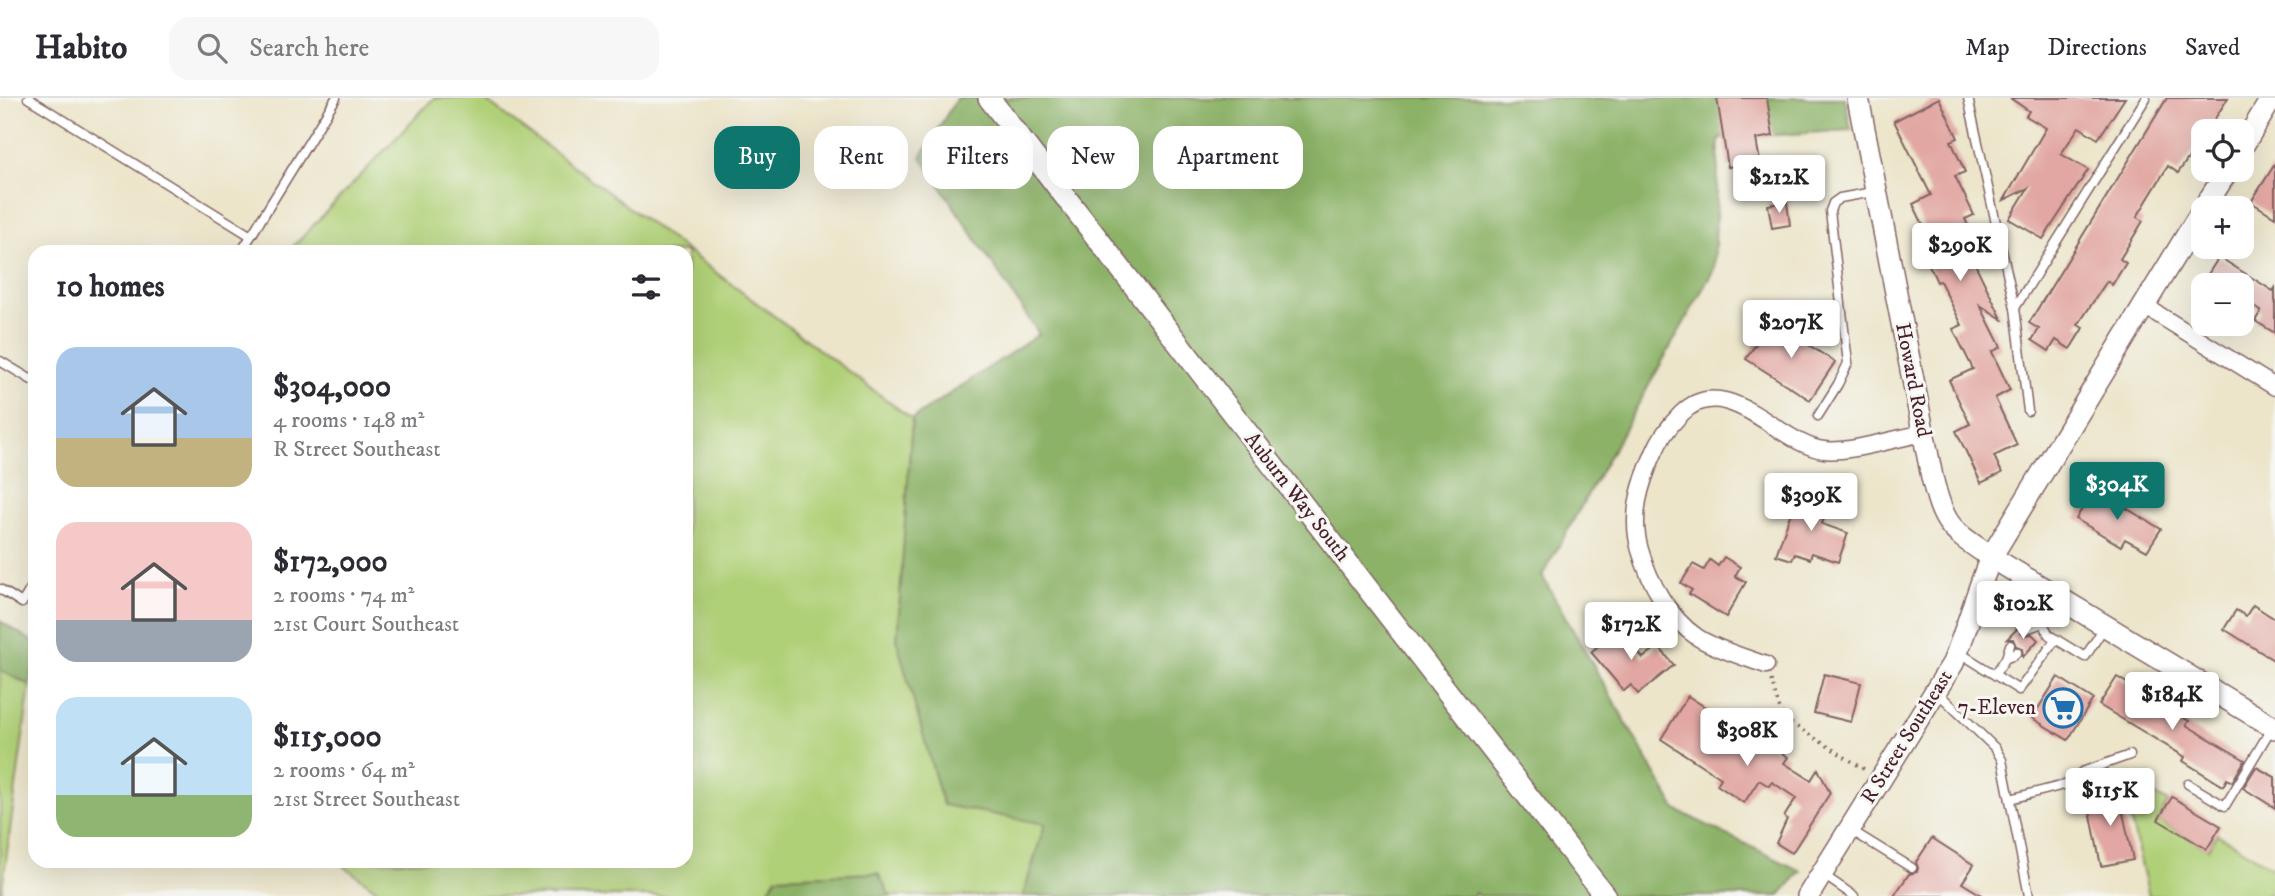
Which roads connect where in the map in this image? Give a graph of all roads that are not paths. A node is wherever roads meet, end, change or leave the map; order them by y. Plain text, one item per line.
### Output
1 (28, 98) edge
2 (336, 98) edge
3 (989, 98) edge
4 (1858, 98) edge
5 (1968, 98) edge
6 (2146, 98) edge
7 (2272, 98) edge
8 (2254, 127) edge
9 (1876, 191) junction
10 (2191, 228) edge
11 (251, 236) junction
12 (245, 245) edge
13 (2143, 305) junction
14 (2015, 309) junction
15 (0, 360) edge
16 (28, 378) edge
17 (2275, 387) edge
18 (2028, 411) dead end
19 (1818, 416) dead end
20 (1924, 433) junction
21 (1991, 557) junction
22 (0, 589) edge
23 (28, 593) edge
24 (2059, 598) junction
25 (2105, 626) junction
26 (2056, 639) junction
27 (2010, 645) dead end
28 (1957, 652) junction
29 (2017, 652) dead end
30 (2006, 658) junction
31 (1766, 665) road end
32 (1995, 674) junction
33 (1936, 691) junction
34 (2274, 727) edge
35 (2130, 755) dead end
36 (2188, 785) dead end
37 (2010, 799) junction
38 (1849, 830) junction
39 (1912, 868) dead end
40 (1822, 873) junction
41 (1605, 896) edge
42 (1808, 896) edge
43 (1854, 896) edge
44 (2029, 896) edge

1 - 11 lane
2 - 11 lane
3 - 41 street, Auburn Way South
4 - 9 street, Howard Road
5 - 14 lane
6 - 14 lane
7 - 8 street
9 - 19 lane
9 - 20 street, Howard Road
10 - 13 street, R Street Southeast
11 - 12 lane
13 - 17 street
13 - 21 street, R Street Southeast
14 - 18 lane
15 - 16 lane
20 - 21 street, Howard Road
20 - 31 street
21 - 24 street, Howard Road
21 - 28 street, R Street Southeast
22 - 23 lane
24 - 25 street, Howard Road
24 - 26 lane
25 - 26 lane
25 - 34 street, Howard Road
26 - 32 lane
27 - 30 lane
28 - 32 lane
28 - 33 street, R Street Southeast
29 - 30 lane
30 - 32 lane
33 - 37 lane
33 - 38 street, R Street Southeast
34 - 36 lane
35 - 37 lane
37 - 44 lane
38 - 39 lane
38 - 40 street, R Street Southeast
40 - 42 street, R Street Southeast
40 - 43 lane

